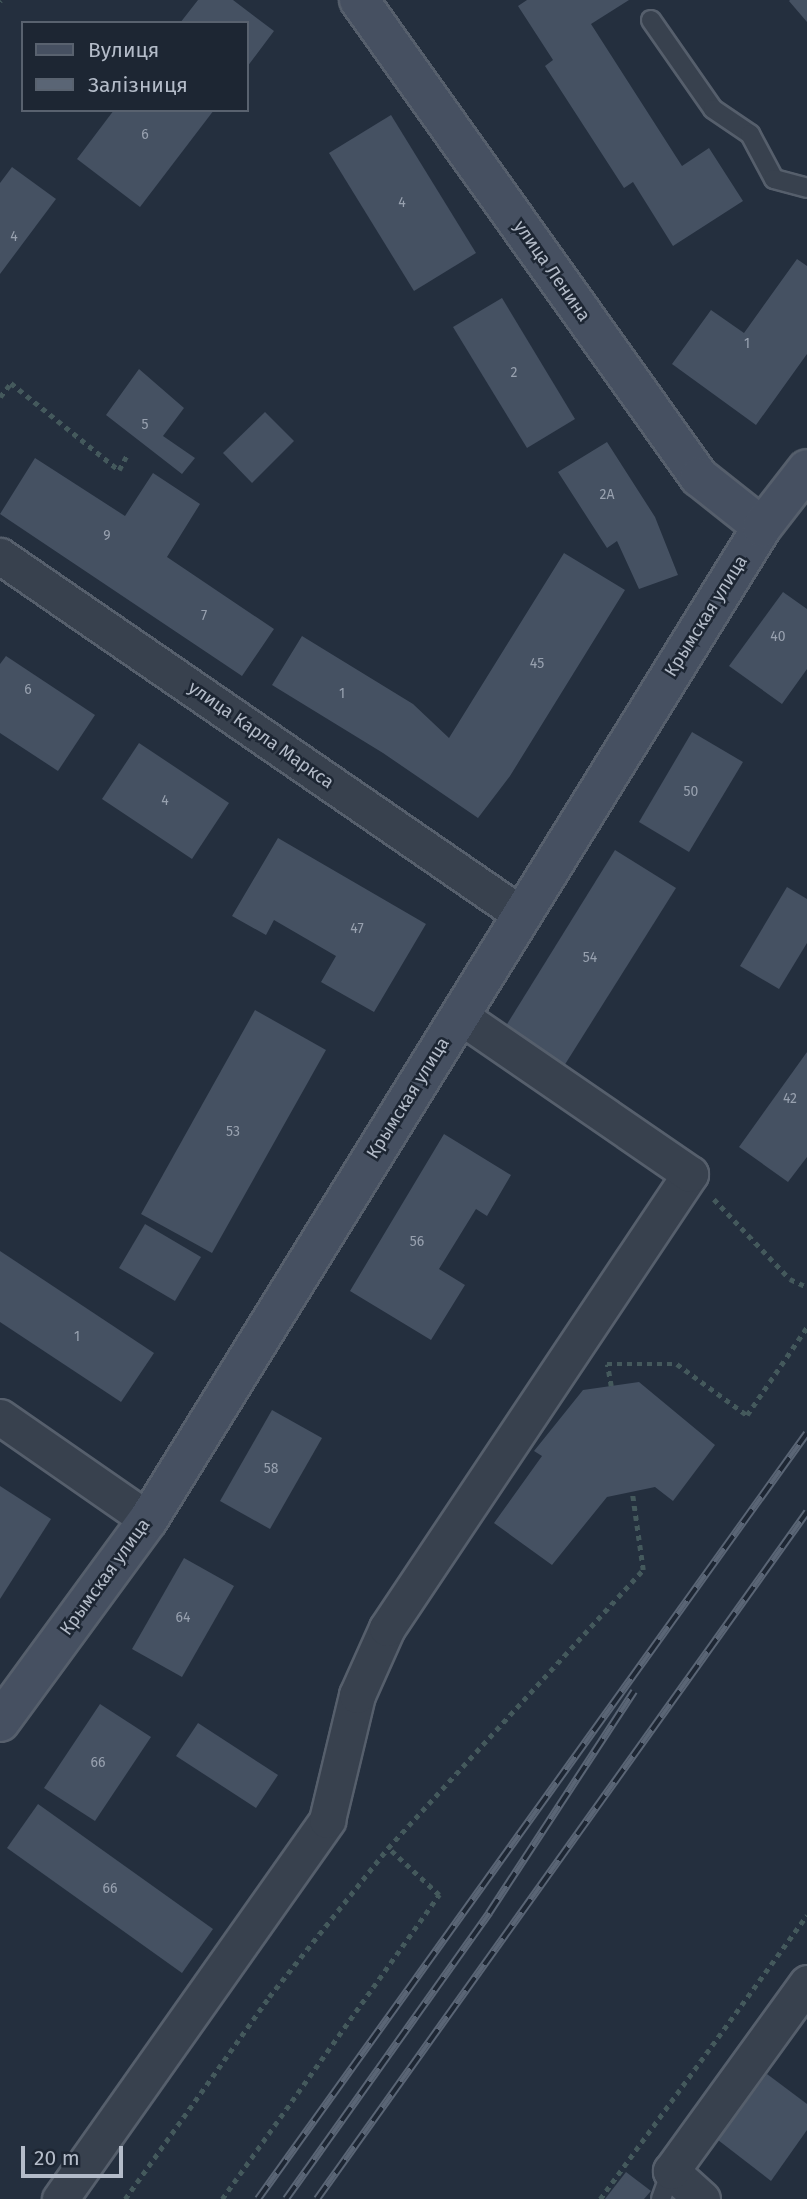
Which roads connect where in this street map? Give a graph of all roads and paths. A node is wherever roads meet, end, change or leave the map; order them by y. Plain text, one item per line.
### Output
1 (359, 0) edge
2 (652, 20) dead end
3 (807, 188) edge
4 (0, 397) edge
5 (128, 453) dead end
6 (807, 468) edge
7 (762, 527) junction
8 (0, 556) edge
9 (522, 915) junction
10 (459, 1015) junction
11 (690, 1174) junction
12 (807, 1287) edge
13 (807, 1327) edge
14 (611, 1386) dead end
15 (0, 1417) edge
16 (632, 1492) dead end
17 (148, 1520) junction
18 (0, 1722) edge
19 (388, 1848) junction
20 (807, 1915) edge
21 (807, 1983) edge
22 (666, 2185) edge
23 (60, 2199) edge
24 (125, 2199) edge
25 (222, 2199) edge
26 (600, 2199) edge
27 (702, 2199) edge

1 - 7 main road, улица Ленина
2 - 3 lane
4 - 5 path
6 - 7 main road, Крымская улица
7 - 9 main road, Крымская улица
8 - 9 street, улица Карла Маркса
9 - 10 main road, Крымская улица
10 - 11 street
10 - 17 main road, Крымская улица
11 - 12 path
11 - 23 street
13 - 14 path
15 - 17 street
16 - 19 path
17 - 18 main road, Крымская улица
19 - 24 path
19 - 25 path
20 - 26 path
21 - 22 street
22 - 27 street

